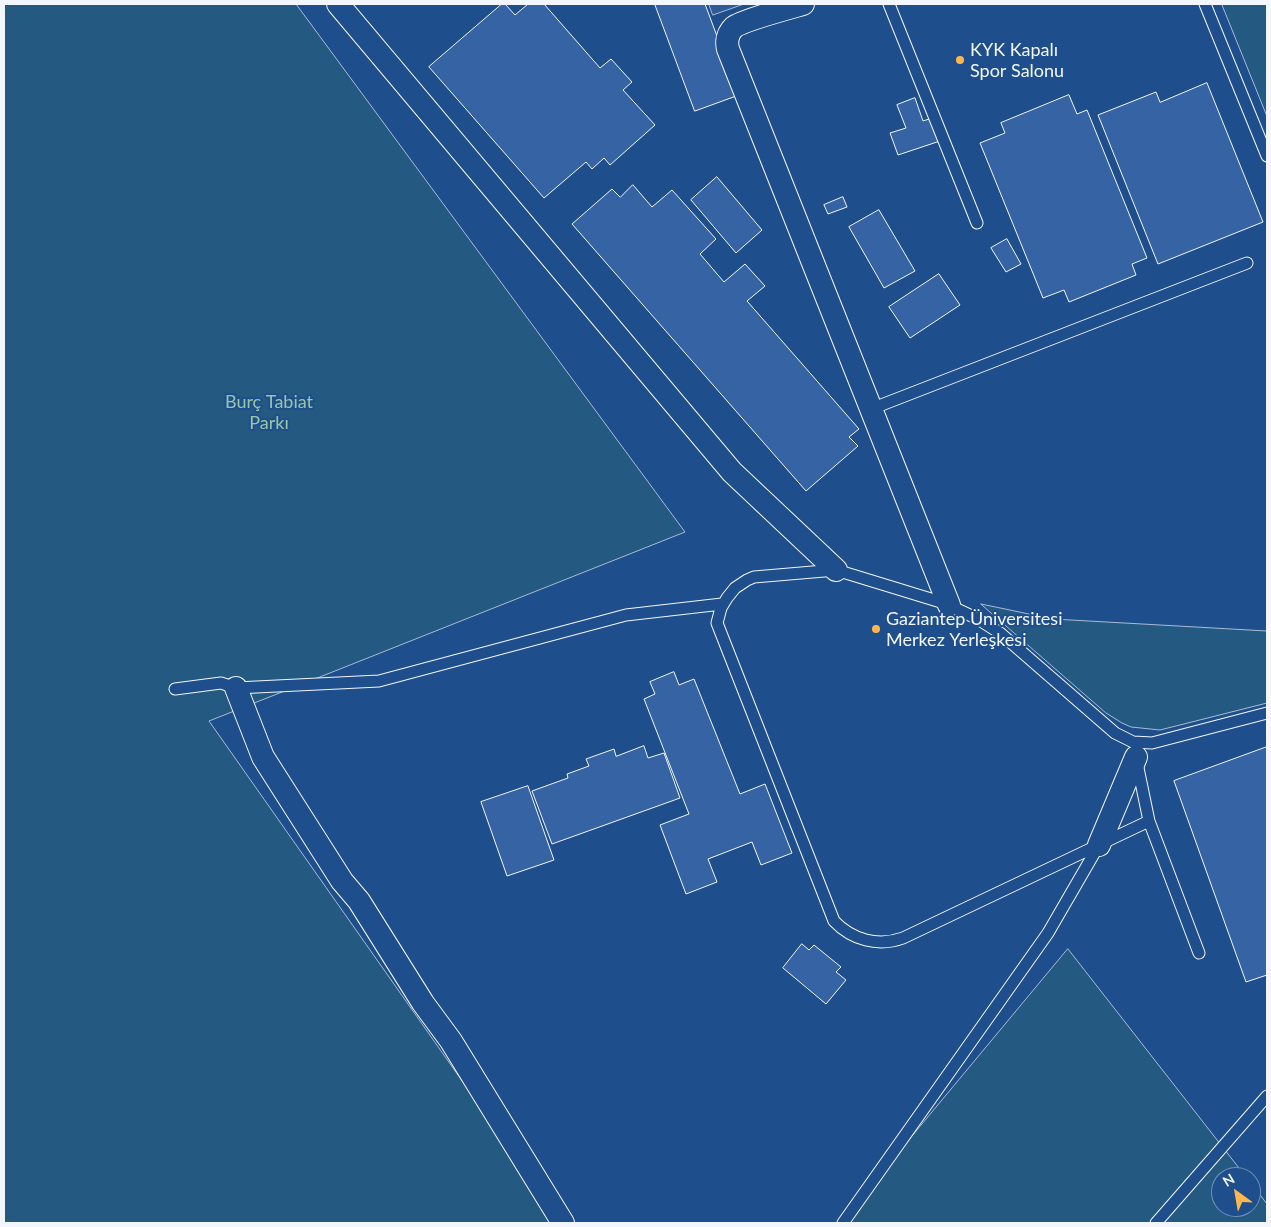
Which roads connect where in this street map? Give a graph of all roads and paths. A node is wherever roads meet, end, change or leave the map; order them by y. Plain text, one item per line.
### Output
1 (338, 4) edge
2 (803, 4) edge
3 (889, 4) edge
4 (1205, 4) edge
5 (1267, 156) edge
6 (977, 223) dead end
7 (1247, 262) dead end
8 (871, 409) junction
9 (836, 570) junction
10 (722, 604) junction
11 (949, 605) junction
12 (236, 688) junction
13 (175, 689) dead end
14 (1267, 714) edge
15 (1134, 749) junction
16 (1148, 821) junction
17 (1099, 845) junction
18 (1199, 953) dead end
19 (1267, 1096) edge
20 (563, 1223) edge
21 (843, 1223) edge
22 (1156, 1223) edge

1 - 9 street
2 - 8 street
3 - 6 lane
4 - 5 lane
7 - 8 lane
8 - 11 street
9 - 10 lane
9 - 11 lane
10 - 12 lane
10 - 17 lane
11 - 15 lane
12 - 13 lane
12 - 20 street
14 - 15 lane
15 - 16 lane
15 - 17 street
16 - 17 lane
16 - 18 lane
17 - 21 lane
19 - 22 lane

